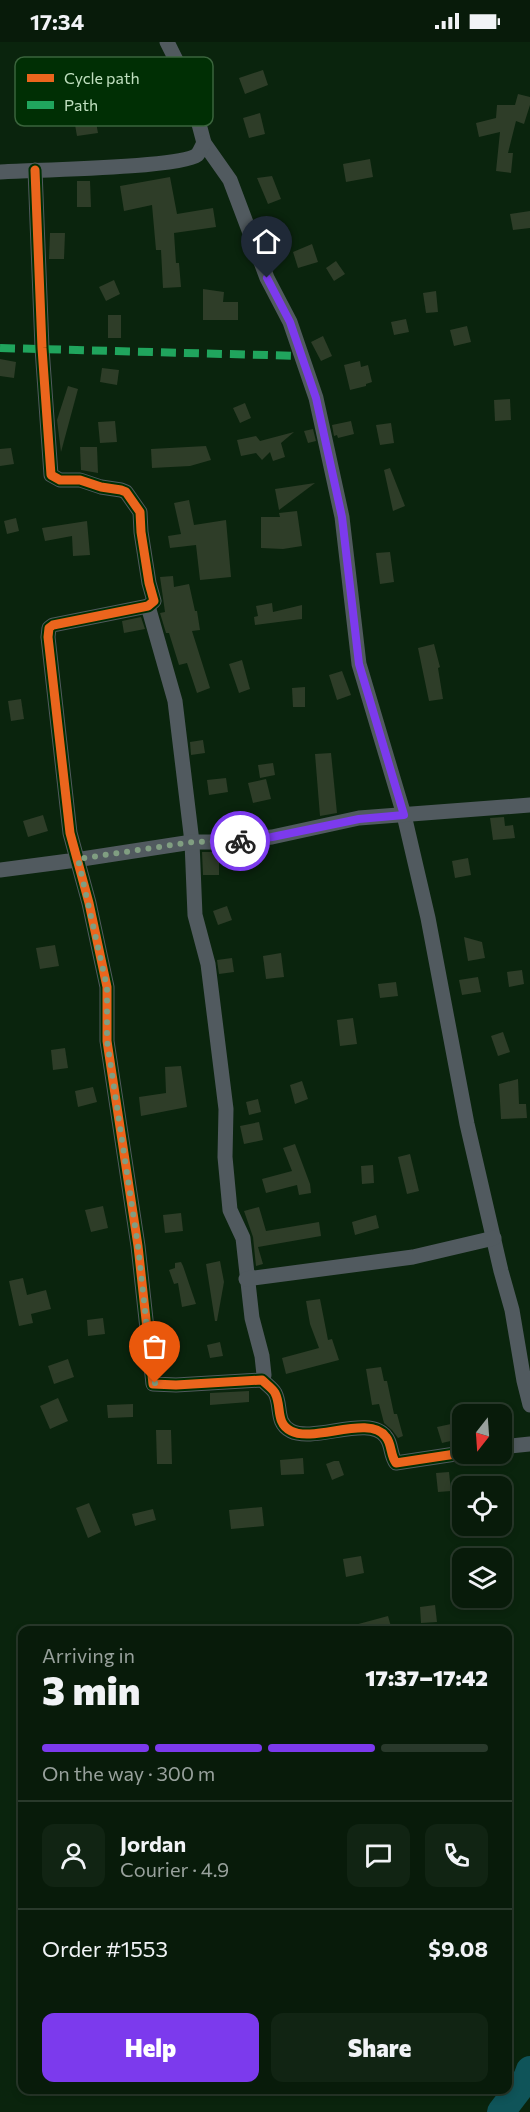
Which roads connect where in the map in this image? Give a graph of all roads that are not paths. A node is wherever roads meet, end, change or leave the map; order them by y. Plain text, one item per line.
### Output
1 (167, 42) edge
2 (174, 57) edge
3 (200, 126) edge
4 (204, 143) junction
5 (35, 170) junction
6 (0, 172) edge
7 (148, 606) junction
8 (530, 805) edge
9 (404, 815) junction
10 (192, 842) junction
11 (78, 859) junction
12 (0, 870) edge
13 (494, 1238) junction
14 (246, 1279) junction
15 (262, 1380) junction
16 (530, 1405) edge
17 (530, 1444) edge
18 (512, 1446) edge
19 (452, 1455) edge

1 - 2 street
3 - 4 street
4 - 5 street
4 - 9 street
5 - 6 street
5 - 7 street
7 - 10 street
7 - 11 street
8 - 9 street
9 - 10 street
9 - 13 street
10 - 11 street
10 - 14 street
11 - 12 street
11 - 15 street
13 - 14 street
13 - 16 street
14 - 15 street
15 - 19 street
17 - 18 street

